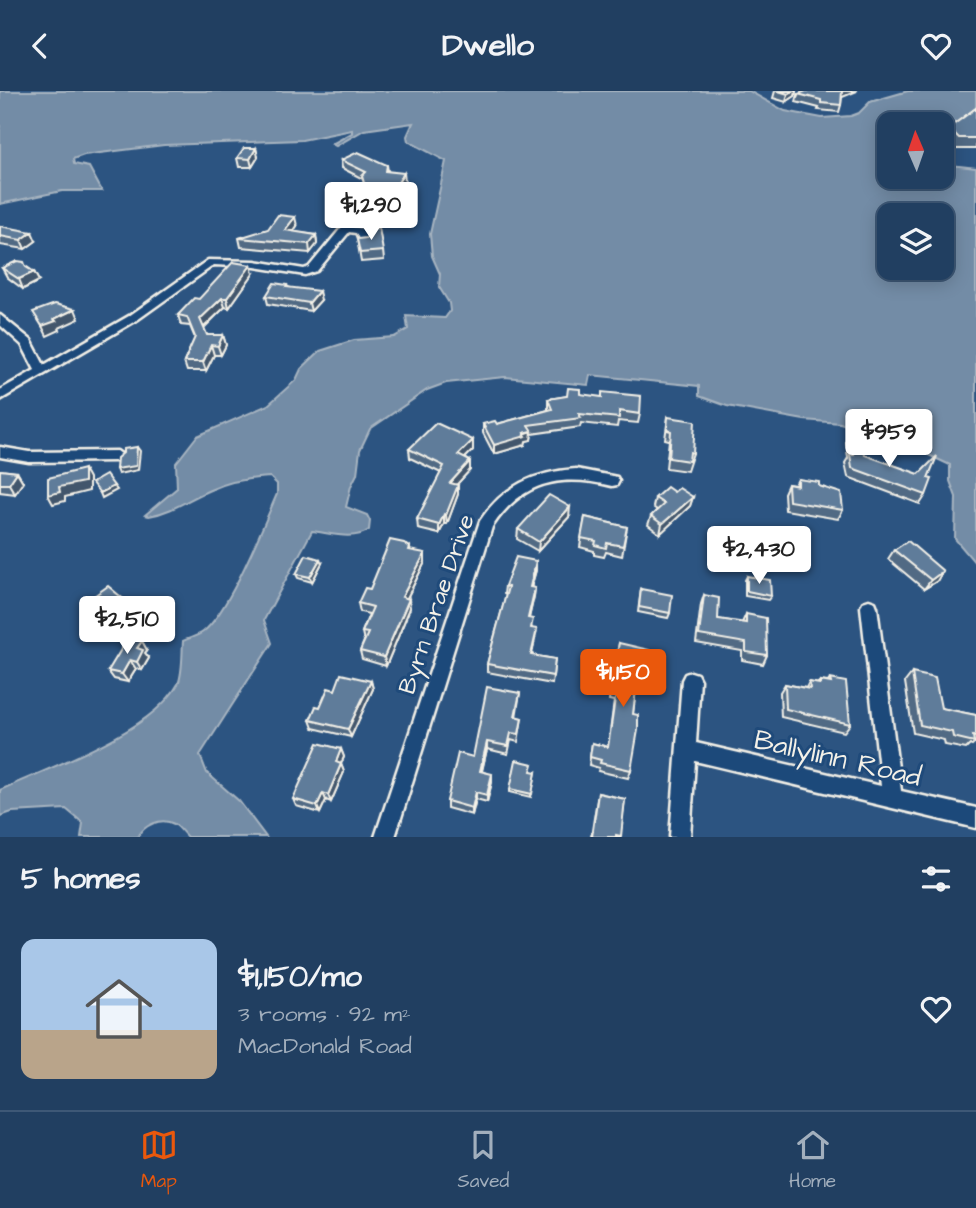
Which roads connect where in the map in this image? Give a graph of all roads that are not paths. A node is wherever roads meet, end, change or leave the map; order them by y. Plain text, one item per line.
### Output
1 (365, 241) edge
2 (0, 319) edge
3 (42, 372) junction
4 (0, 396) edge
5 (0, 452) edge
6 (117, 456) edge
7 (612, 481) dead end
8 (869, 607) dead end
9 (691, 680) dead end
10 (687, 750) junction
11 (892, 799) junction
12 (976, 818) edge
13 (385, 837) edge
14 (680, 837) edge

1 - 3 street
2 - 3 street
3 - 4 street
5 - 6 street
7 - 13 street, Byrn Brae Drive
8 - 11 street
9 - 10 street
10 - 11 street, Ballylinn Road
10 - 14 street
11 - 12 street, Ballylinn Road

